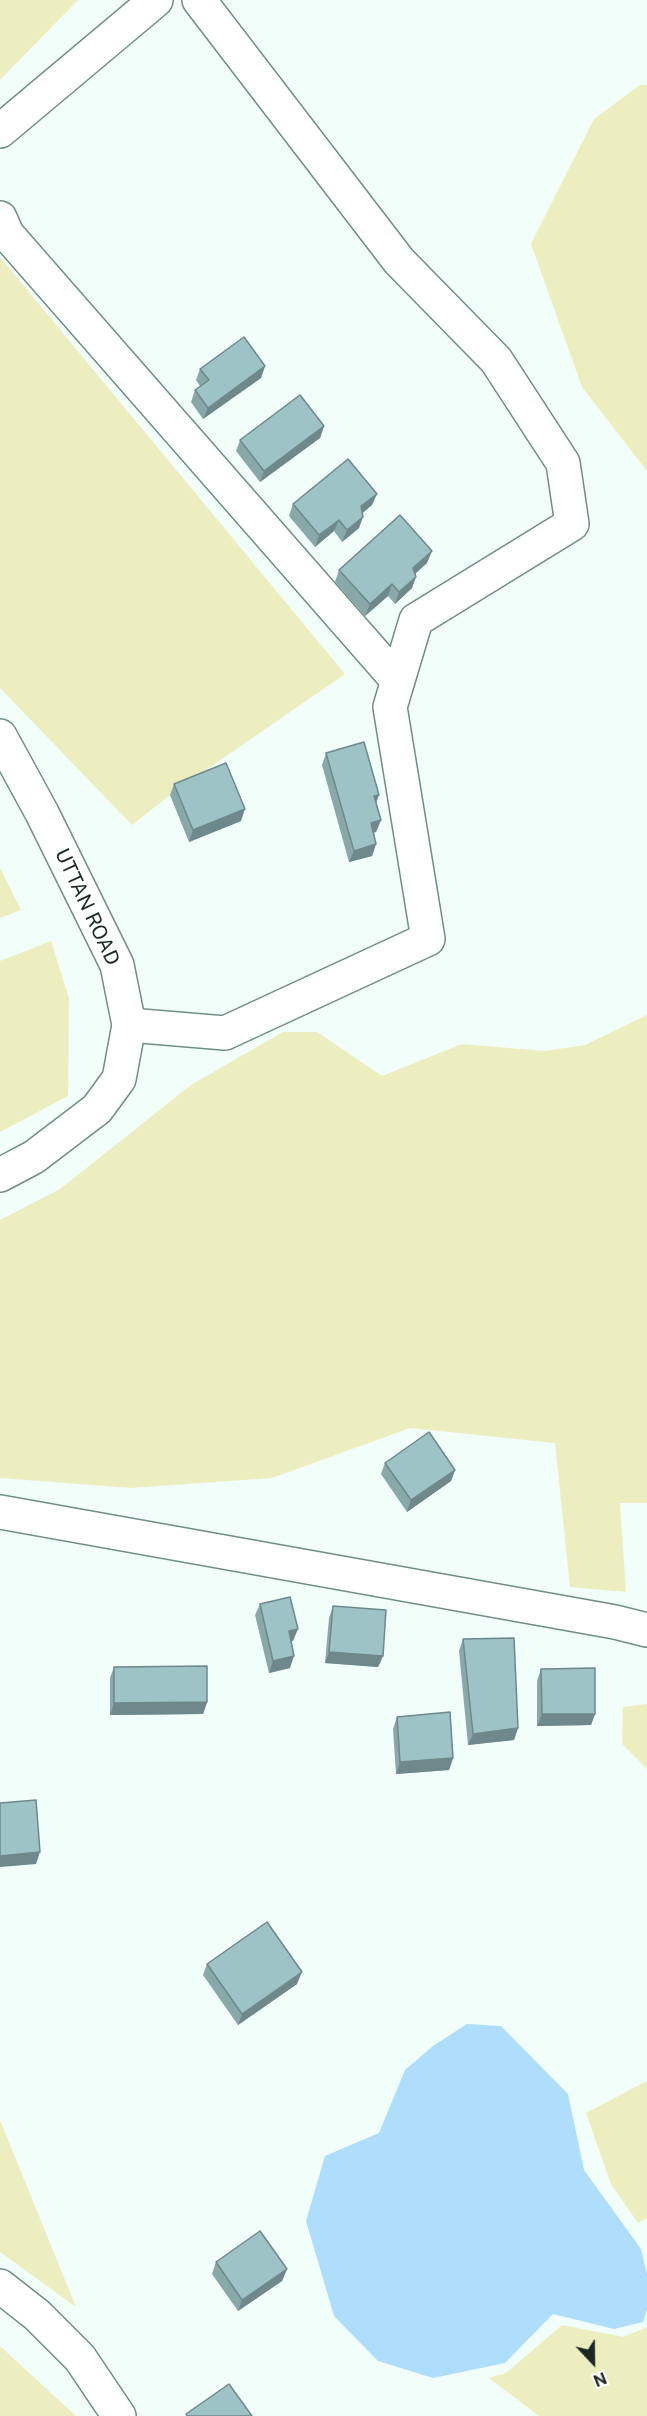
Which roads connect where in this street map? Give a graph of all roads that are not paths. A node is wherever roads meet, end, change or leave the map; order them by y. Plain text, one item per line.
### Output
1 (156, 0) edge
2 (199, 0) edge
3 (0, 131) edge
4 (0, 218) edge
5 (398, 681) junction
6 (0, 736) edge
7 (129, 1025) junction
8 (0, 1175) edge
9 (0, 1512) edge
10 (647, 1630) edge
11 (0, 2286) edge
12 (119, 2416) edge

1 - 3 street
2 - 5 street
4 - 5 street
5 - 7 street
6 - 7 street, UTTAN ROAD
7 - 8 street, UTTAN ROAD
9 - 10 street
11 - 12 street

